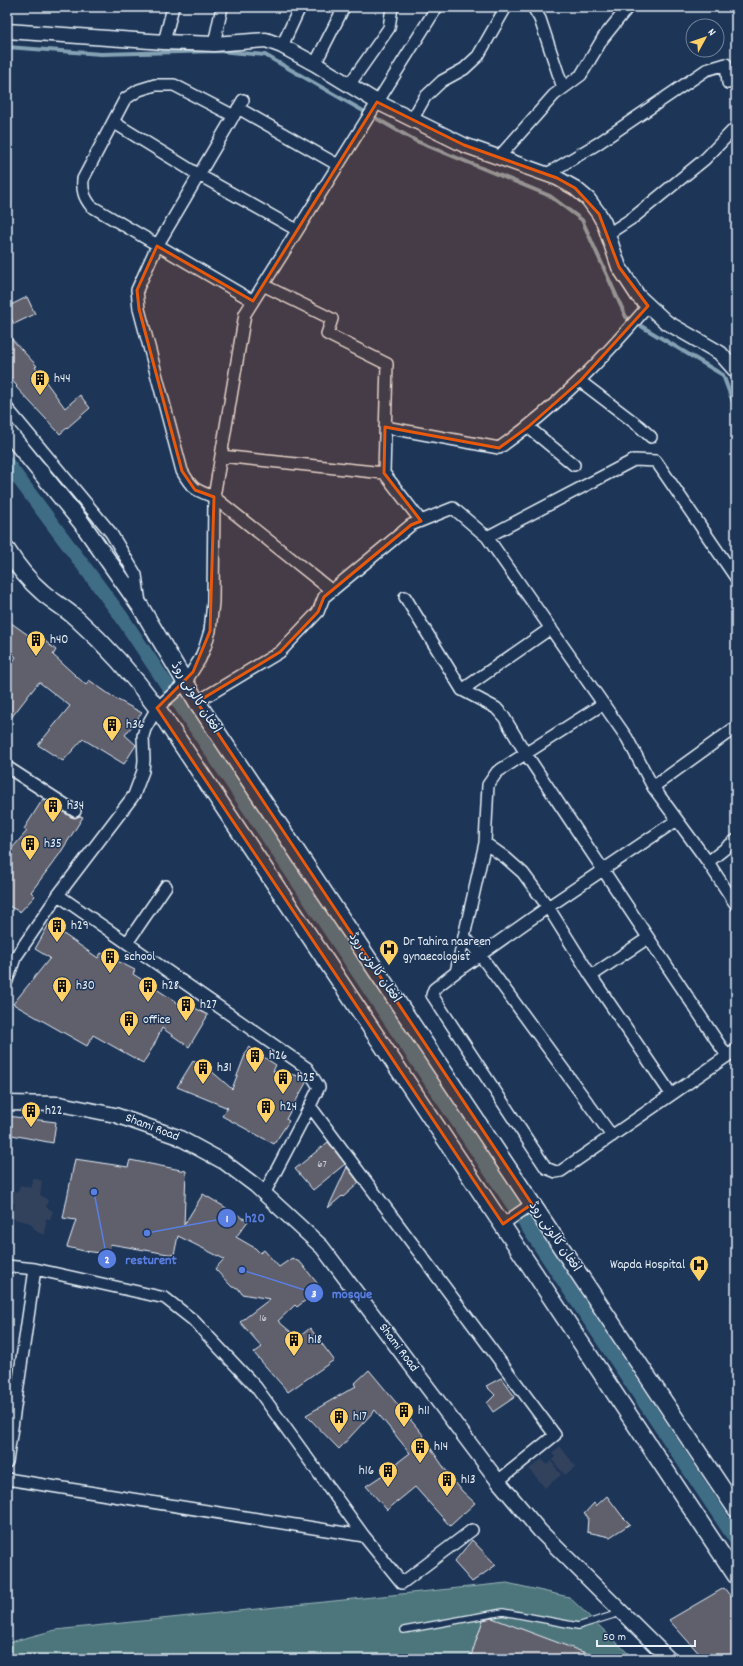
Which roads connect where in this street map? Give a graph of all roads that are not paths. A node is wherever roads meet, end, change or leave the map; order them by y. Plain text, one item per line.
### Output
1 (173, 7) edge
2 (222, 7) edge
3 (300, 7) edge
4 (344, 7) edge
5 (392, 7) edge
6 (437, 7) edge
7 (506, 7) edge
8 (533, 7) edge
9 (621, 10) edge
10 (7, 31) edge
11 (164, 42) junction
12 (214, 44) junction
13 (282, 46) junction
14 (315, 64) junction
15 (736, 81) edge
16 (349, 85) junction
17 (563, 88) junction
18 (375, 104) junction
19 (238, 108) junction
20 (412, 120) junction
21 (113, 122) junction
22 (736, 128) edge
23 (499, 157) junction
24 (338, 165) junction
25 (548, 174) junction
26 (199, 175) junction
27 (297, 230) junction
28 (608, 234) junction
29 (157, 246) junction
30 (263, 285) junction
31 (253, 301) junction
32 (648, 306) junction
33 (736, 371) edge
34 (580, 381) junction
35 (7, 408) edge
36 (385, 428) junction
37 (528, 428) junction
38 (7, 431) edge
39 (651, 437) dead end
40 (221, 456) junction
41 (574, 465) dead end
42 (384, 473) junction
43 (214, 497) junction
44 (421, 521) junction
45 (487, 537) junction
46 (7, 550) edge
47 (736, 578) edge
48 (332, 591) junction
49 (405, 597) dead end
50 (140, 606) junction
51 (550, 628) junction
52 (182, 685) junction
53 (462, 690) junction
54 (197, 702) junction
55 (161, 704) junction
56 (603, 704) junction
57 (734, 733) edge
58 (526, 754) junction
59 (7, 768) edge
60 (653, 787) junction
61 (75, 811) dead end
62 (677, 820) junction
63 (736, 840) edge
64 (485, 843) junction
65 (708, 862) junction
66 (603, 870) junction
67 (166, 886) dead end
68 (58, 895) junction
69 (736, 904) edge
70 (548, 906) junction
71 (464, 936) junction
72 (648, 938) junction
73 (127, 943) junction
74 (480, 955) junction
75 (456, 972) junction
76 (591, 976) junction
77 (7, 981) edge
78 (731, 1053) edge
79 (671, 1094) junction
80 (7, 1103) edge
81 (310, 1106) junction
82 (612, 1136) junction
83 (264, 1194) junction
84 (532, 1204) junction
85 (503, 1224) junction
86 (7, 1266) edge
87 (35, 1270) junction
88 (7, 1462) edge
89 (7, 1479) edge
90 (498, 1481) junction
91 (736, 1509) edge
92 (472, 1530) dead end
93 (364, 1536) junction
94 (736, 1576) edge
95 (622, 1612) junction
96 (404, 1630) dead end
97 (669, 1659) edge

1 - 11 street
2 - 12 street
3 - 13 street
4 - 14 street
5 - 16 street
6 - 18 street
7 - 20 street
8 - 17 street
9 - 17 street
10 - 11 street
11 - 12 street
12 - 13 street
13 - 14 street
14 - 16 street
15 - 25 street
16 - 18 street
17 - 23 street
18 - 20 street
18 - 24 street
19 - 21 street
19 - 24 street
19 - 26 street
20 - 23 street
21 - 26 street
21 - 29 street
22 - 28 street
23 - 25 street
24 - 27 street
25 - 28 street
26 - 27 street
26 - 29 street
27 - 30 street
28 - 32 street
29 - 31 street
29 - 43 street
30 - 31 street
30 - 36 street
31 - 40 street
32 - 33 street
32 - 34 street
34 - 37 street
34 - 39 street
35 - 50 street
36 - 37 street
36 - 42 street
37 - 41 street
38 - 50 main road, افغان کالونی روڈ
40 - 42 street
40 - 43 street
42 - 44 street
43 - 48 street
43 - 52 street
44 - 45 street
44 - 48 street
45 - 47 street
45 - 51 street
46 - 55 main road
48 - 54 street
49 - 53 street
50 - 52 main road, افغان کالونی روڈ
51 - 53 street
51 - 56 street
52 - 54 main road, افغان کالونی روڈ
52 - 55 street
53 - 58 street
54 - 84 main road, افغان کالونی روڈ
55 - 68 street
55 - 85 main road
56 - 58 street
56 - 60 street
57 - 60 street
58 - 64 street
58 - 66 street
59 - 61 street
60 - 62 street
62 - 65 street
62 - 66 street
63 - 65 street
64 - 70 street
64 - 71 street
65 - 69 street
66 - 70 street
66 - 72 street
67 - 73 street
68 - 73 street
68 - 77 street
70 - 74 street
70 - 76 street
71 - 74 street
71 - 75 street
72 - 76 street
72 - 78 street
73 - 81 street
74 - 75 street
74 - 82 street
75 - 82 street
76 - 79 street
78 - 79 street
79 - 82 street
80 - 83 street, Shami Road
81 - 83 street
81 - 90 street
83 - 90 street, Shami Road
84 - 85 street
84 - 91 main road, افغان کالونی روڈ
85 - 94 main road
86 - 87 street
87 - 88 street
87 - 93 street
89 - 93 street
90 - 95 street, Shami Road
92 - 93 street
95 - 96 lane
95 - 97 street, Shami Road

